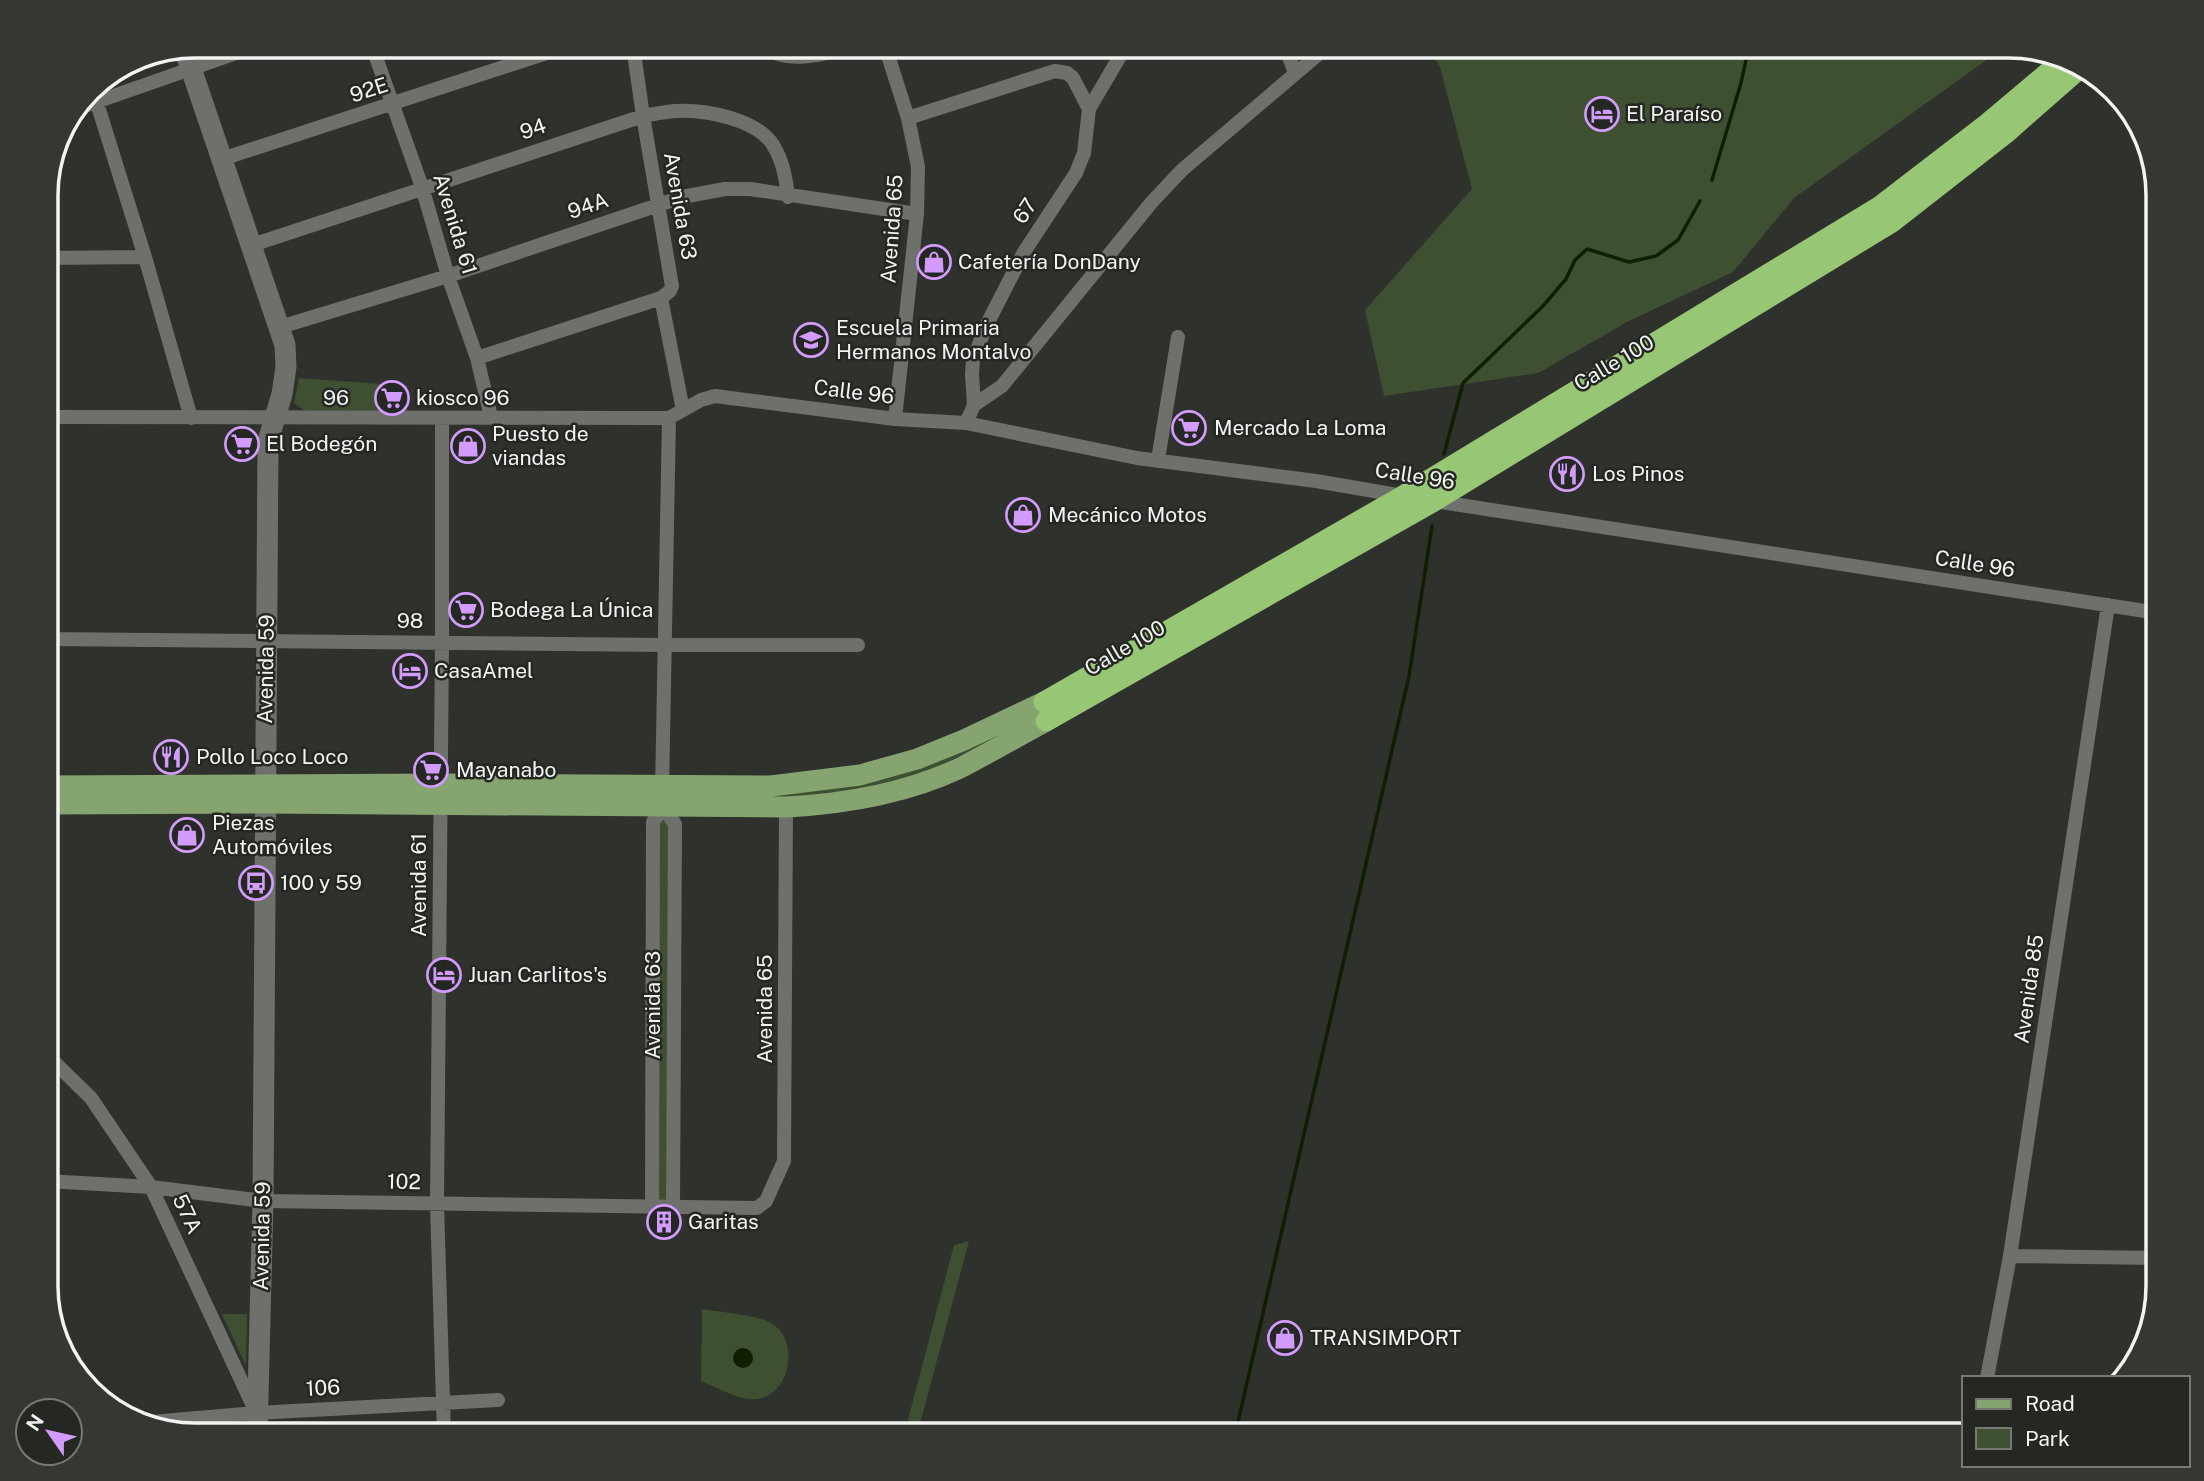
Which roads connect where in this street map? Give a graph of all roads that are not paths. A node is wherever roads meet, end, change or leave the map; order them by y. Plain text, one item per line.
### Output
1 (188, 58) edge
2 (221, 58) edge
3 (376, 58) edge
4 (532, 58) edge
5 (635, 58) edge
6 (889, 58) edge
7 (1119, 58) edge
8 (1289, 58) edge
9 (1313, 58) edge
10 (2056, 66) edge
11 (191, 68) junction
12 (1295, 73) junction
13 (2073, 74) edge
14 (106, 91) edge
15 (96, 100) edge
16 (393, 104) junction
17 (1089, 109) junction
18 (643, 116) junction
19 (908, 118) junction
20 (222, 159) junction
21 (422, 187) junction
22 (789, 197) junction
23 (658, 204) junction
24 (917, 214) junction
25 (253, 245) junction
26 (145, 257) junction
27 (58, 258) edge
28 (448, 276) junction
29 (661, 298) junction
30 (280, 327) junction
31 (1178, 337) dead end
32 (477, 358) junction
33 (974, 405) junction
34 (682, 410) junction
35 (58, 416) edge
36 (491, 417) junction
37 (191, 418) junction
38 (669, 418) junction
39 (273, 419) junction
40 (442, 419) junction
41 (895, 419) junction
42 (966, 423) junction
43 (1158, 460) junction
44 (1402, 496) junction
45 (1434, 501) junction
46 (2108, 605) junction
47 (2146, 611) edge
48 (58, 639) edge
49 (266, 642) junction
50 (442, 642) junction
51 (664, 645) junction
52 (858, 645) dead end
53 (1045, 712) junction
54 (442, 784) junction
55 (662, 784) junction
56 (58, 786) edge
57 (265, 794) junction
58 (58, 803) edge
59 (441, 806) junction
60 (663, 807) junction
61 (786, 807) junction
62 (58, 1064) edge
63 (58, 1182) edge
64 (151, 1187) junction
65 (263, 1201) junction
66 (437, 1204) junction
67 (762, 1206) joint
68 (652, 1207) junction
69 (673, 1207) junction
70 (2010, 1256) junction
71 (2146, 1258) edge
72 (1987, 1376) edge
73 (498, 1400) dead end
74 (443, 1403) junction
75 (256, 1413) junction
76 (168, 1421) edge
77 (256, 1423) edge
78 (444, 1423) edge

1 - 11 street, Avenida 59
2 - 11 street
3 - 16 street, Avenida 61
4 - 16 street, 92E
5 - 18 street, Avenida 63
6 - 19 street, Avenida 65
7 - 17 street, 67
8 - 12 street
9 - 12 street
10 - 44 highway, Calle 100
11 - 14 street
11 - 20 street, Avenida 59
12 - 33 street
13 - 45 highway, Calle 100
15 - 26 street
16 - 20 street, 92E
16 - 21 street, Avenida 61
17 - 19 street
17 - 33 street, 67
18 - 21 street, 94
18 - 22 street, 94
18 - 23 street, Avenida 63
19 - 24 street, Avenida 65
20 - 25 street, Avenida 59
21 - 25 street, 94
21 - 28 street, Avenida 61
22 - 23 street, 94A
22 - 24 street, 94A
23 - 28 street, 94A
23 - 29 street, Avenida 63
24 - 41 street, Avenida 65
25 - 30 street, Avenida 59
26 - 27 street
26 - 37 street
28 - 30 street, 94A
28 - 32 street, Avenida 61
29 - 32 street
29 - 34 street, Avenida 63
30 - 39 street, Avenida 59
31 - 43 street
32 - 36 street, Avenida 61
33 - 42 street
34 - 38 street, Calle 96
34 - 41 street, Calle 96
35 - 37 street, 96
36 - 38 street, 96
36 - 40 street, 96
37 - 39 street, 96
38 - 51 street, Avenida 63
39 - 40 street, 96
39 - 49 street, Avenida 59
40 - 50 street, Avenida 61
41 - 42 street, Calle 96
42 - 43 street, Calle 96
43 - 44 street, Calle 96
44 - 45 street, Calle 96
44 - 53 highway, Calle 100
45 - 46 street, Calle 96
45 - 53 highway, Calle 100
46 - 47 street, Calle 96
46 - 70 street, Avenida 85
48 - 49 street, 98
49 - 50 street, 98
49 - 57 street, Avenida 59
50 - 51 street, 98
50 - 54 street, Avenida 61
51 - 52 street, 98
51 - 55 street, Avenida 63
53 - 55 main road, Calle 100
53 - 61 main road, Calle 100
54 - 55 main road, Calle 100
54 - 57 main road, Calle 100
54 - 59 street, Avenida 61
55 - 60 street, Avenida 63
56 - 57 main road, Calle 100
57 - 58 main road, Calle 100
57 - 59 main road, Calle 100
57 - 65 street, Avenida 59
59 - 60 main road, Calle 100
59 - 66 street, Avenida 61
60 - 61 main road, Calle 100
60 - 68 street, Avenida 63
60 - 69 street, Avenida 63
61 - 67 street, Avenida 65
62 - 64 street, 57A
63 - 64 street, 102
64 - 65 street, 102
64 - 75 street, 57A
65 - 66 street, 102
65 - 75 street, Avenida 59
66 - 68 street, 102
66 - 74 street, Avenida 61
67 - 69 street, 102
68 - 69 street, 102
70 - 71 street
70 - 72 street, Avenida 85
73 - 74 street, 106
74 - 75 street, 106
74 - 78 street, Avenida 61
75 - 76 street, 106
75 - 77 street, Avenida 59

